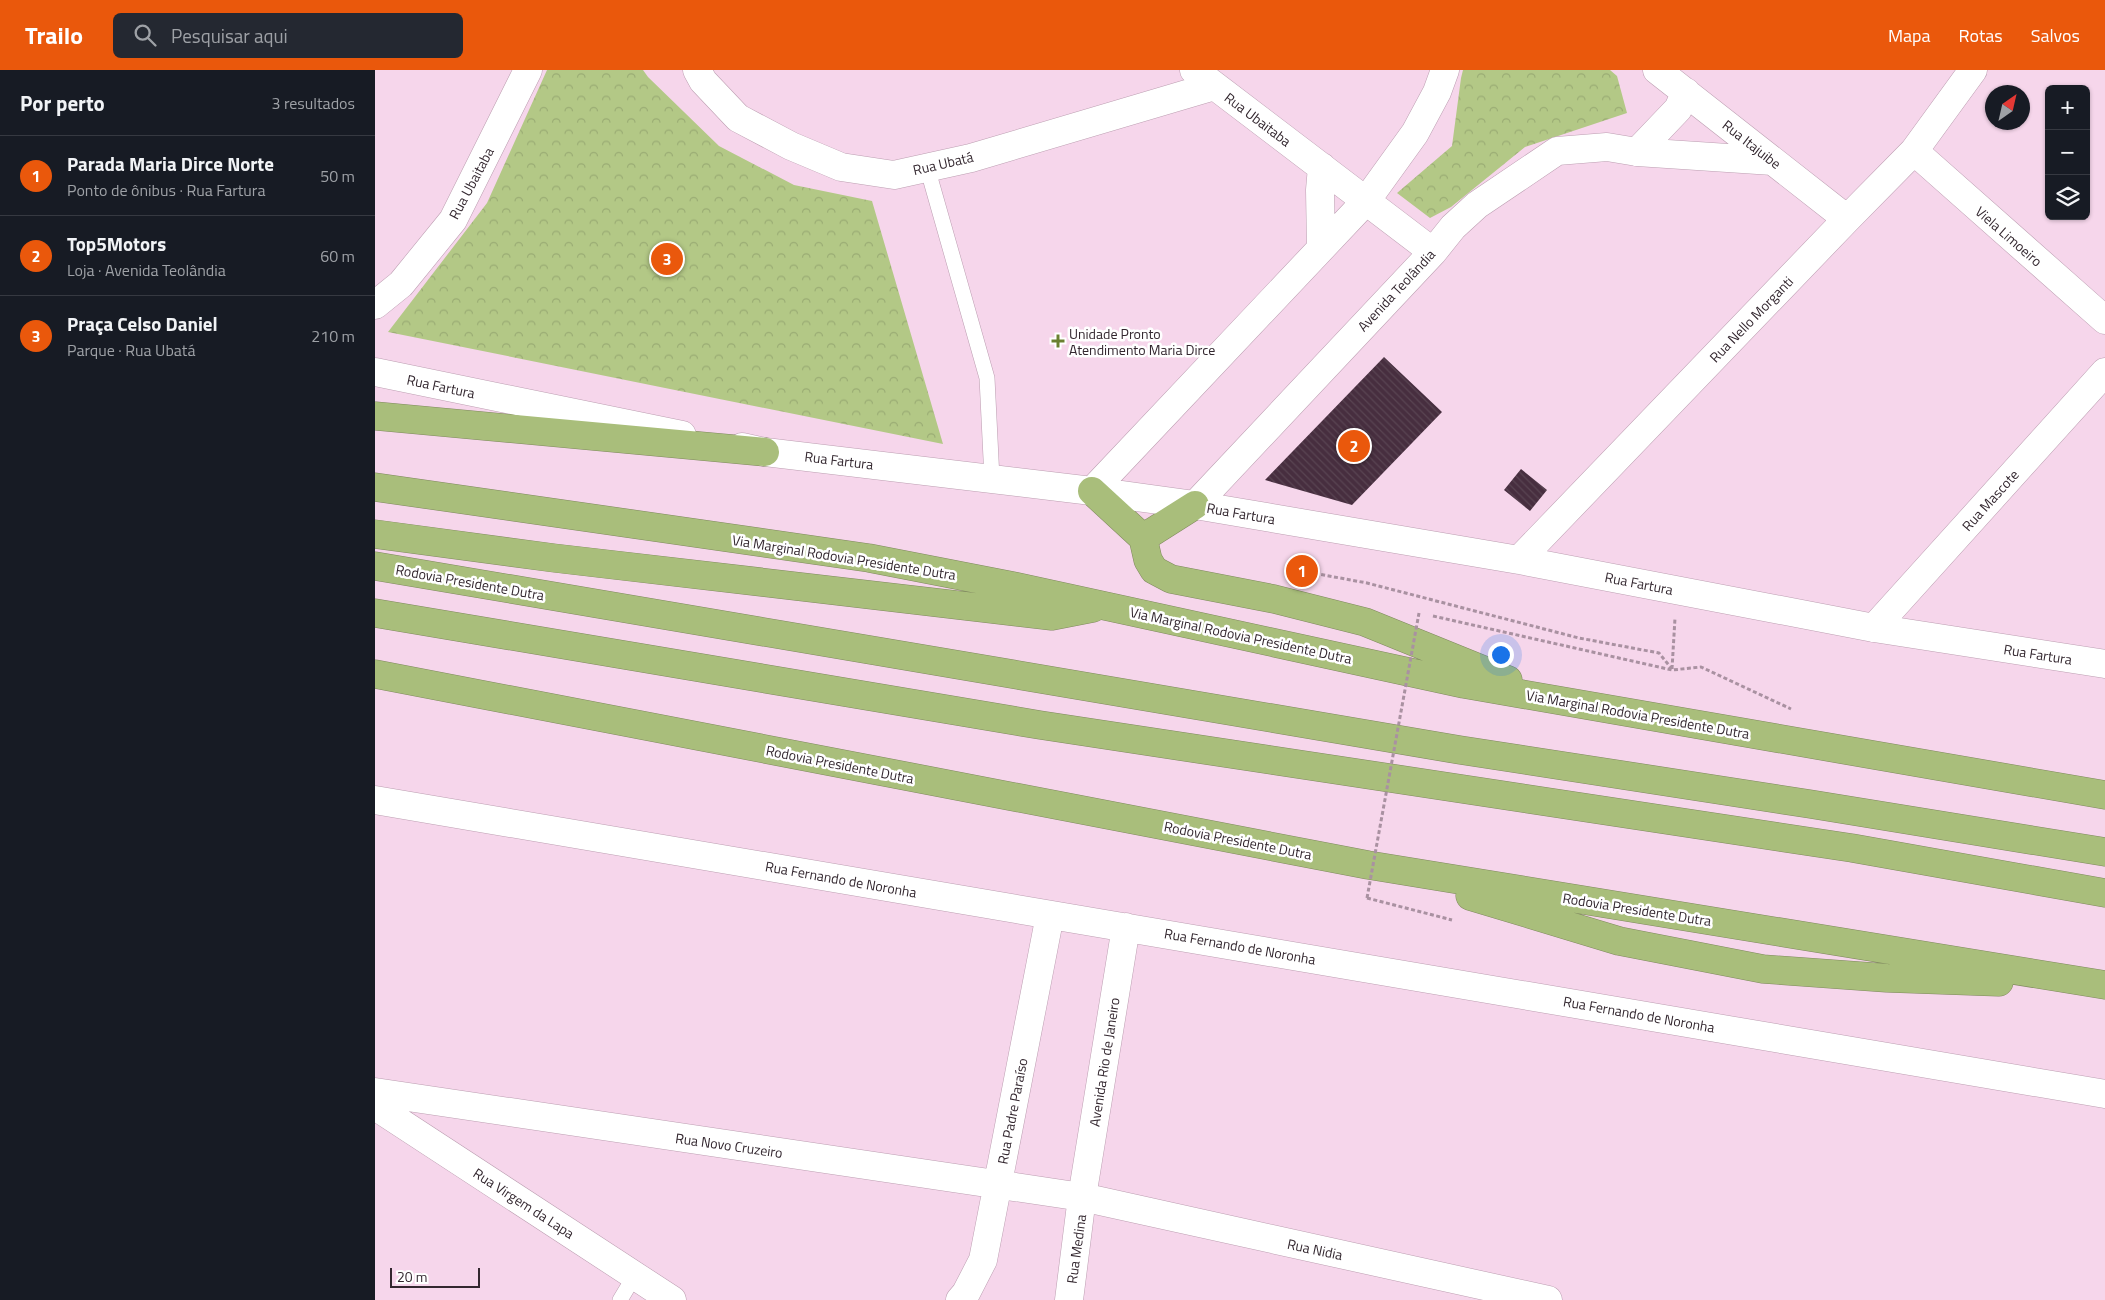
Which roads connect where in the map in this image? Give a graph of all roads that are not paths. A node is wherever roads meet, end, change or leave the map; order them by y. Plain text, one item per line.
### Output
1 (528, 70) edge
2 (697, 70) edge
3 (1445, 70) edge
4 (1657, 70) edge
5 (1973, 70) edge
6 (1204, 78) edge
7 (1686, 92) junction
8 (1637, 152) junction
9 (1914, 152) junction
10 (1773, 161) junction
11 (927, 167) junction
12 (1321, 167) junction
13 (1366, 202) junction
14 (1847, 218) junction
15 (1321, 248) junction
16 (1433, 252) junction
17 (375, 305) edge
18 (2105, 320) edge
19 (375, 372) edge
20 (2105, 372) edge
21 (375, 416) edge
22 (765, 452) junction
23 (992, 479) junction
24 (375, 487) edge
25 (1092, 491) junction
26 (1195, 505) junction
27 (375, 534) edge
28 (1143, 538) junction
29 (1519, 560) junction
30 (375, 566) edge
31 (1107, 606) junction
32 (375, 613) edge
33 (1875, 628) junction
34 (2105, 664) edge
35 (375, 674) edge
36 (1556, 700) junction
37 (2105, 795) edge
38 (375, 800) edge
39 (2105, 852) edge
40 (1368, 865) junction
41 (2105, 893) edge
42 (1050, 916) junction
43 (1126, 927) junction
44 (2105, 986) edge
45 (375, 1092) edge
46 (2105, 1094) edge
47 (375, 1106) edge
48 (997, 1184) junction
49 (1083, 1198) junction
50 (635, 1275) junction
51 (620, 1300) edge
52 (671, 1300) edge
53 (960, 1300) edge
54 (1069, 1300) edge
55 (1548, 1300) edge

1 - 17 street, Rua Ubaitaba
2 - 11 street, Rua Ubatá
3 - 13 street
4 - 7 street, Rua Itajuibe
5 - 9 street, Rua Nello Morganti
6 - 11 street, Rua Ubatá
6 - 12 street, Rua Ubaitaba
7 - 8 street
7 - 10 street, Rua Itajuibe
8 - 10 street, Avenida Teolândia
8 - 16 street, Avenida Teolândia
9 - 14 street, Rua Nello Morganti
9 - 18 street, Viela Limoeiro
10 - 14 street, Rua Itajuibe
11 - 23 lane
12 - 13 street, Rua Ubaitaba
12 - 15 street
13 - 15 street
13 - 16 street, Rua Ubaitaba
14 - 29 street, Rua Nello Morganti
15 - 25 street
16 - 26 street, Avenida Teolândia
19 - 22 street, Rua Fartura
20 - 33 street, Rua Mascote
21 - 22 highway
22 - 23 street, Rua Fartura
23 - 25 street, Rua Fartura
24 - 31 highway, Via Marginal Rodovia Presidente Dutra
25 - 26 street, Rua Fartura
25 - 28 highway
26 - 28 highway
26 - 29 street, Rua Fartura
27 - 31 highway
28 - 36 highway
29 - 33 street, Rua Fartura
30 - 39 highway, Rodovia Presidente Dutra
31 - 36 highway, Via Marginal Rodovia Presidente Dutra
32 - 41 highway
33 - 34 street, Rua Fartura
35 - 40 highway, Rodovia Presidente Dutra
36 - 37 highway, Via Marginal Rodovia Presidente Dutra
38 - 42 street, Rua Fernando de Noronha
40 - 44 highway, Rodovia Presidente Dutra
40 - 44 highway
42 - 43 street, Rua Fernando de Noronha
42 - 48 street, Rua Padre Paraíso
43 - 46 street, Rua Fernando de Noronha
43 - 49 street, Avenida Rio de Janeiro
45 - 48 street, Rua Novo Cruzeiro
47 - 50 street, Rua Virgem da Lapa
48 - 49 street, Rua Novo Cruzeiro
48 - 53 street, Rua Padre Paraíso
49 - 54 street, Rua Medina
49 - 55 street, Rua Nidia
50 - 51 lane
50 - 52 street, Rua Virgem da Lapa

